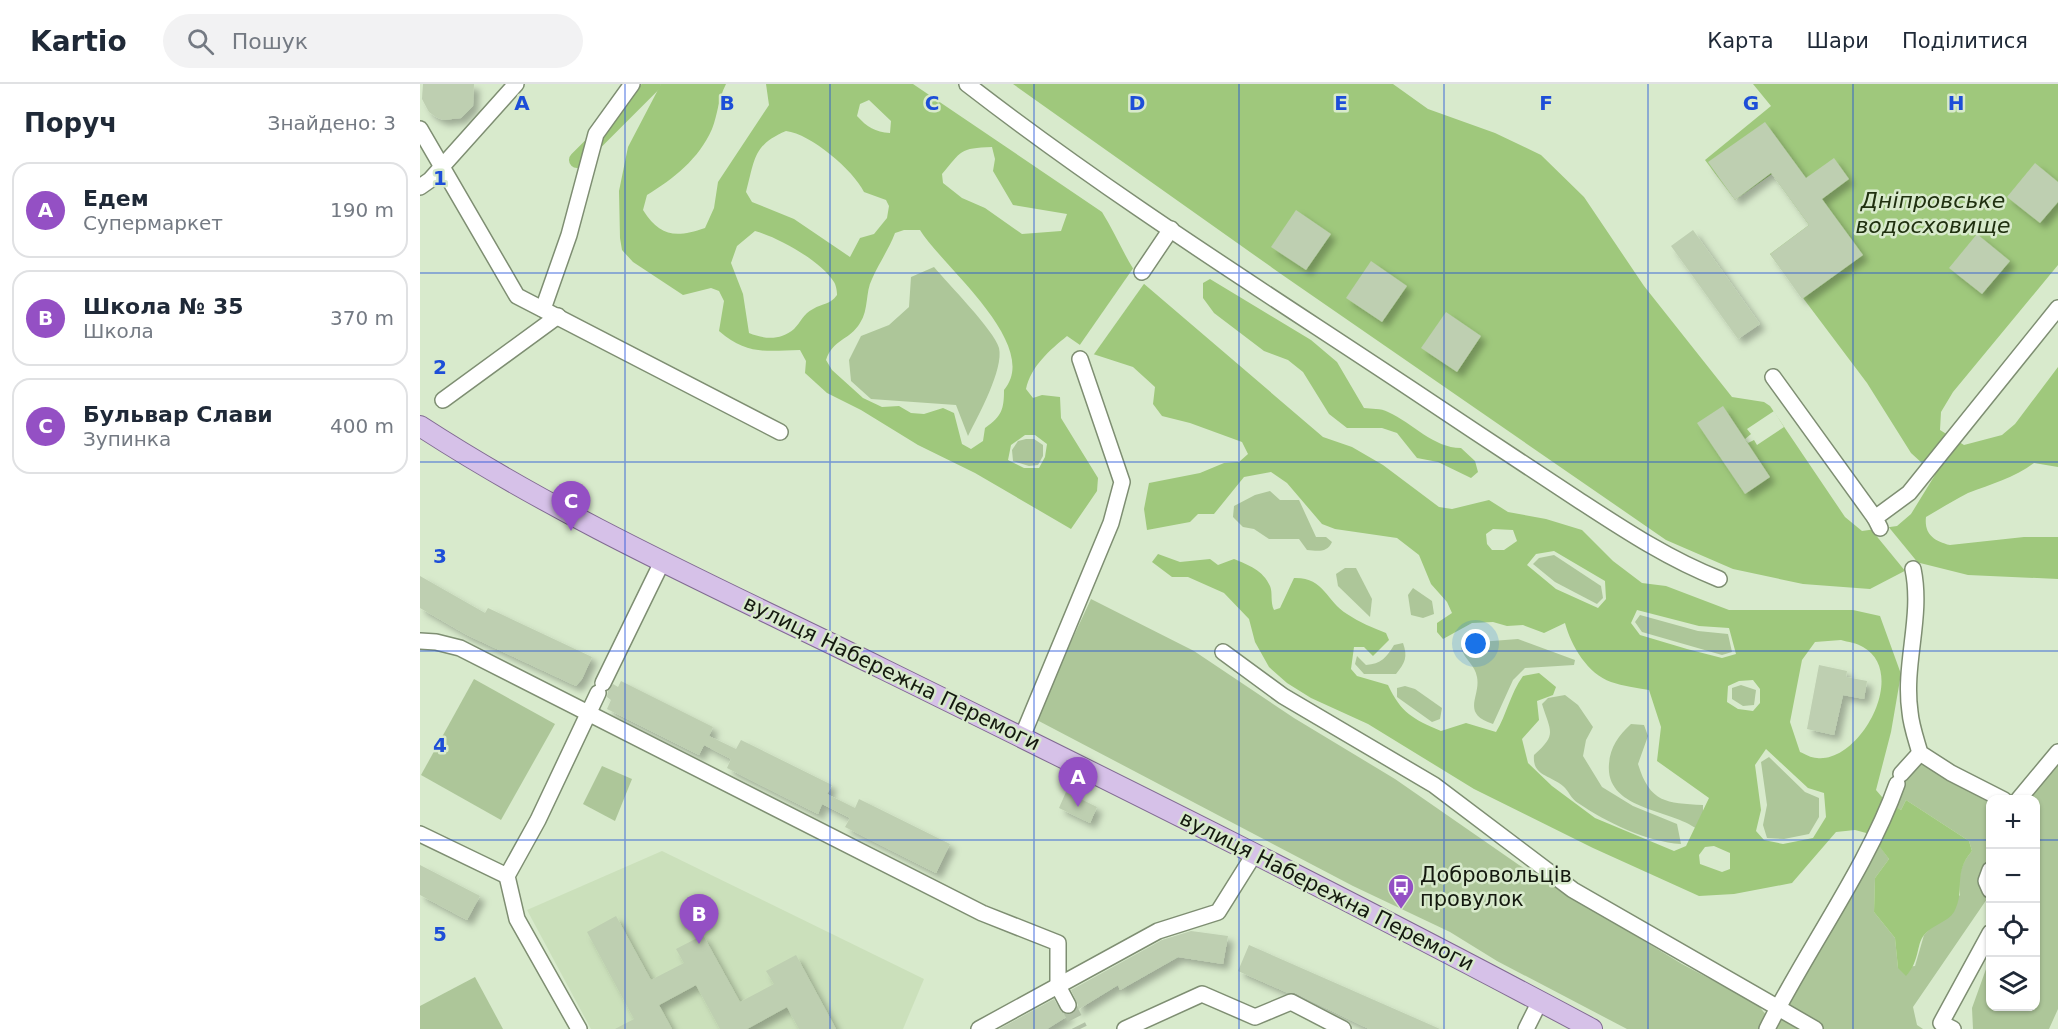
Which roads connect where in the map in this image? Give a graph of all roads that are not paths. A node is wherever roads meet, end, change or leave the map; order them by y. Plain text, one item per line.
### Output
1 (516, 84) edge
2 (632, 84) edge
3 (967, 84) edge
4 (420, 129) edge
5 (442, 168) junction
6 (420, 187) edge
7 (1171, 229) junction
8 (1142, 272) dead end
9 (2058, 308) edge
10 (543, 309) junction
11 (558, 316) junction
12 (1080, 359) dead end
13 (1773, 377) dead end
14 (443, 400) dead end
15 (420, 426) edge
16 (780, 432) dead end
17 (663, 560) junction
18 (1913, 569) dead end
19 (1719, 579) dead end
20 (420, 641) edge
21 (1223, 652) dead end
22 (589, 714) junction
23 (1022, 737) junction
24 (2058, 752) edge
25 (1920, 753) junction
26 (1994, 795) edge
27 (2022, 795) edge
28 (420, 834) edge
29 (1255, 853) junction
30 (507, 876) junction
31 (1986, 941) edge
32 (1058, 986) junction
33 (1540, 1001) junction
34 (1068, 1005) tunnel mouth
35 (1777, 1009) junction
36 (1944, 1027) edge
37 (579, 1029) edge
38 (979, 1029) edge
39 (1125, 1029) edge
40 (1343, 1029) edge
41 (1526, 1029) edge
42 (1592, 1029) edge
43 (1767, 1029) edge
44 (1815, 1029) edge

1 - 5 street
2 - 10 street
3 - 7 street
4 - 5 street
5 - 6 street
5 - 10 street
7 - 8 street
7 - 19 street
9 - 13 street
10 - 11 street
11 - 14 street
11 - 16 street
12 - 23 street
15 - 17 main road, вулиця Набережна Перемоги
17 - 22 street
17 - 23 main road, вулиця Набережна Перемоги
18 - 25 street
20 - 22 street
21 - 35 street
22 - 30 street
22 - 32 street
23 - 29 main road, вулиця Набережна Перемоги
24 - 27 street
25 - 26 street
25 - 35 street
28 - 30 street
29 - 32 street
29 - 33 main road, вулиця Набережна Перемоги
30 - 37 street
31 - 36 street
32 - 34 street
32 - 38 street
33 - 41 street
33 - 42 main road, вулиця Набережна Перемоги
35 - 43 street
35 - 44 street
39 - 40 street

